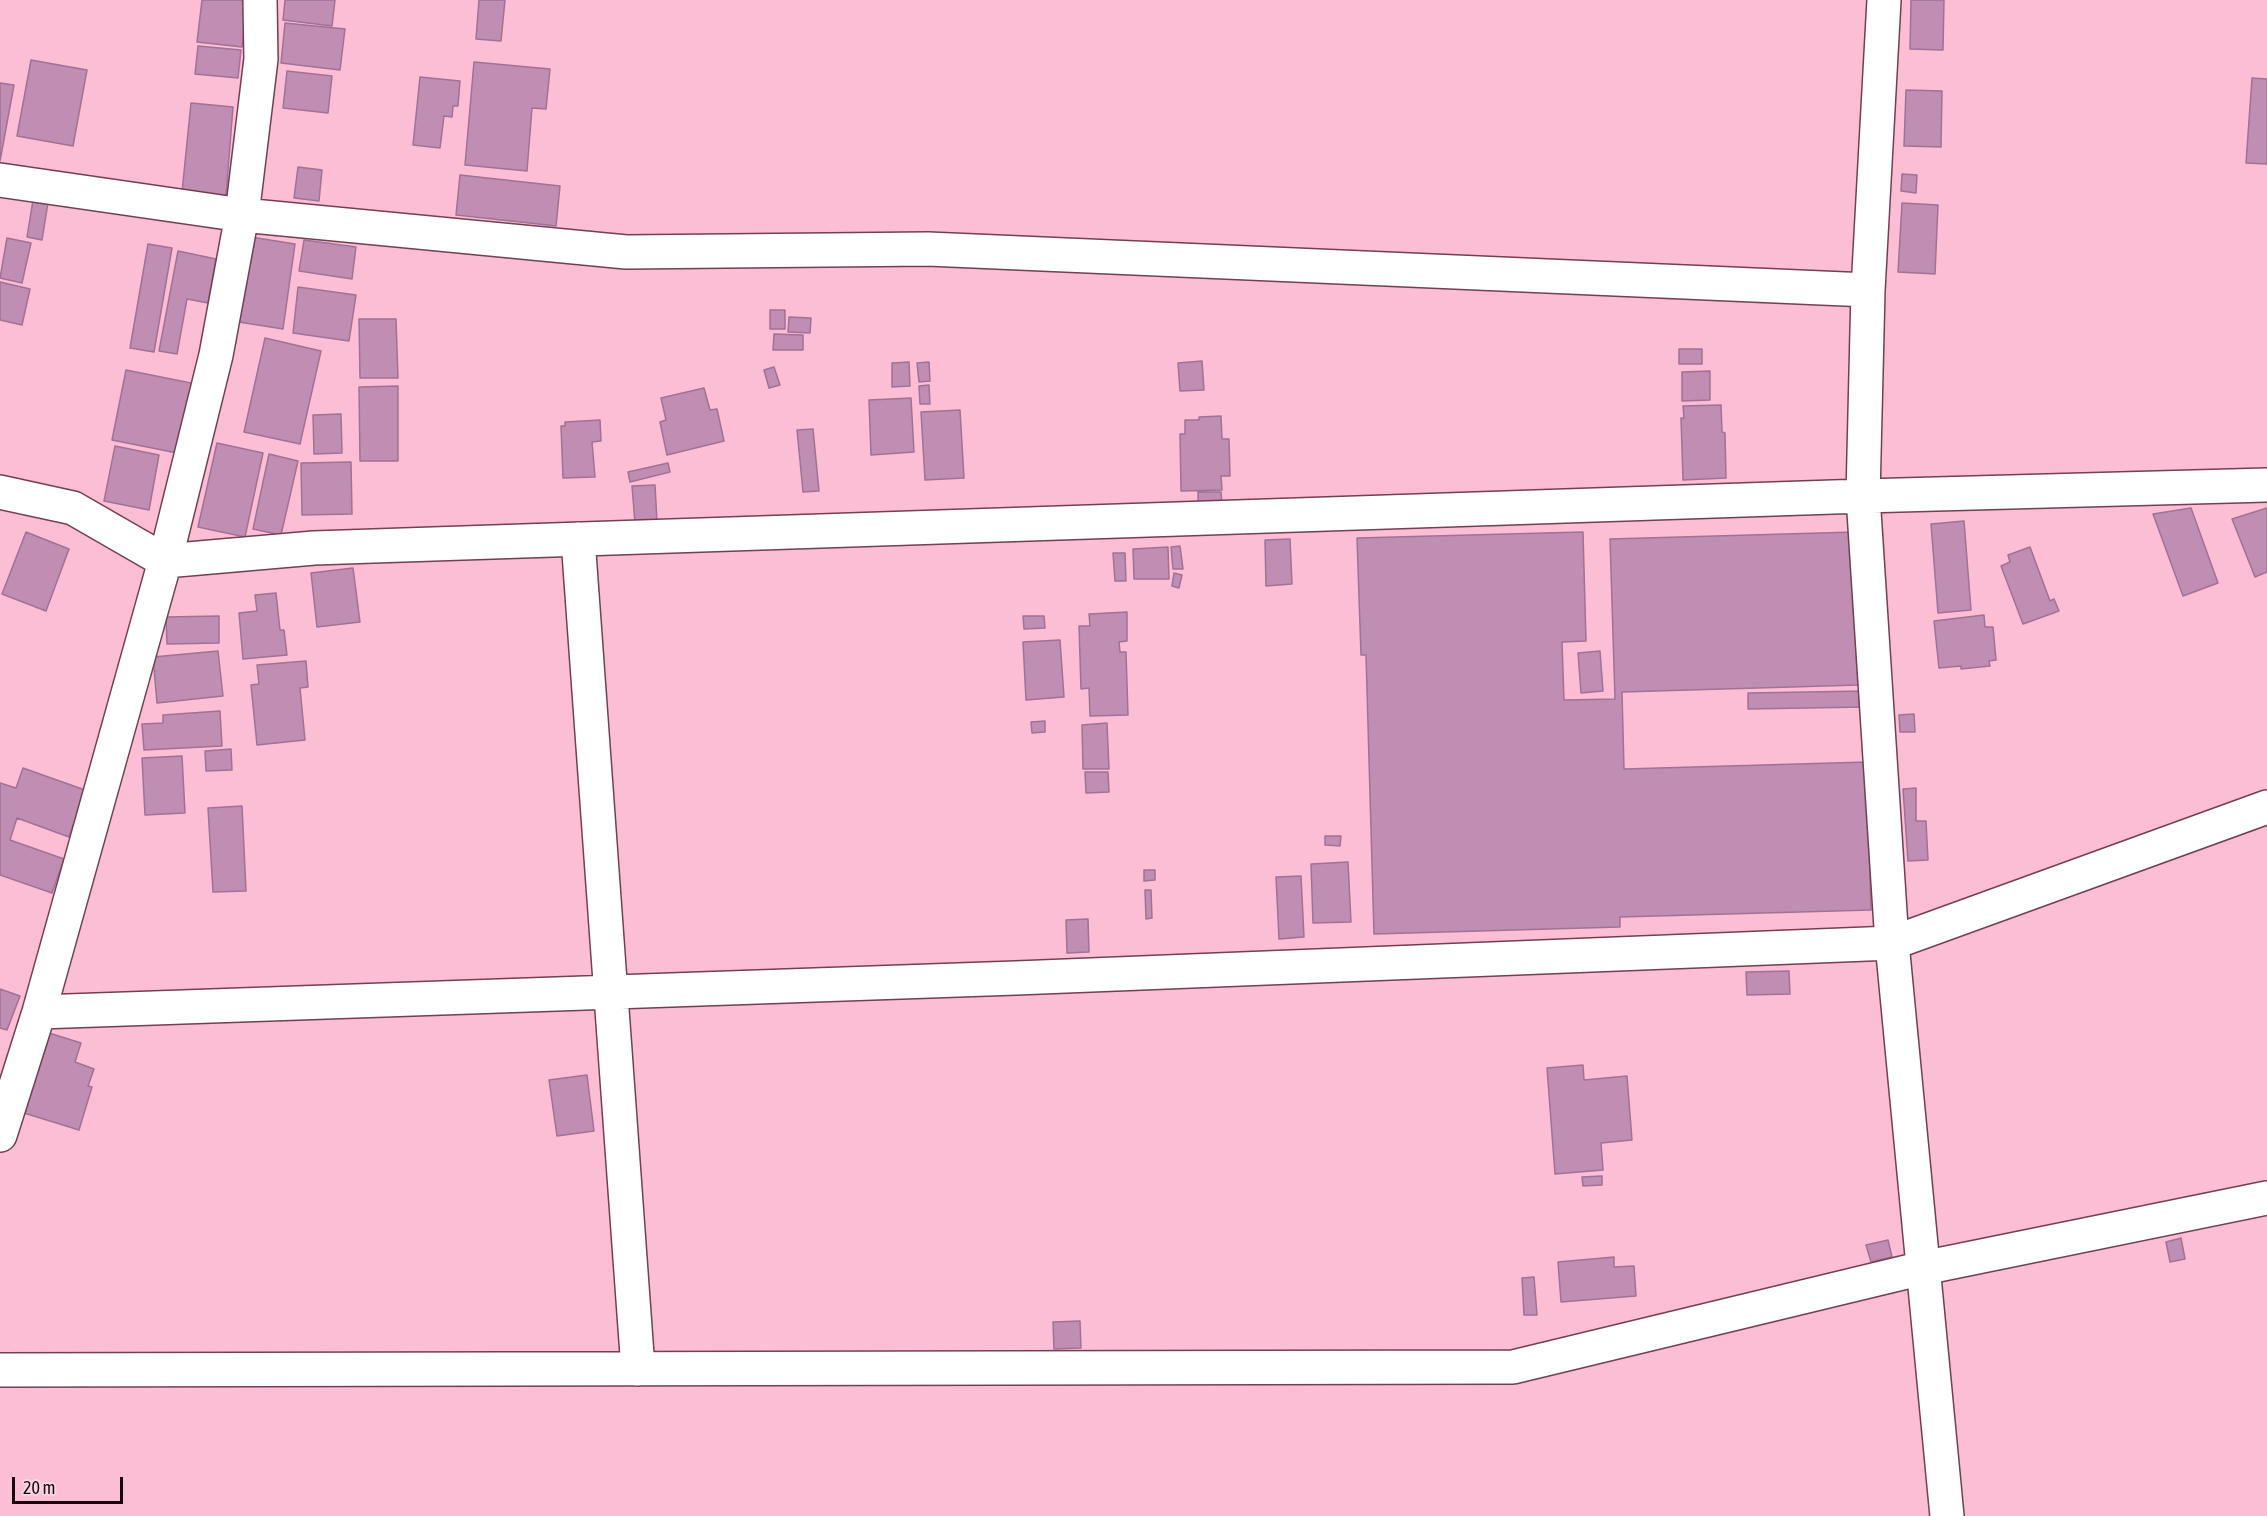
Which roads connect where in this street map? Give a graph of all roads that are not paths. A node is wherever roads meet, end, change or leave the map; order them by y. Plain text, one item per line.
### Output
1 (260, 0) edge
2 (1884, 0) edge
3 (0, 180) edge
4 (242, 215) junction
5 (1868, 290) junction
6 (2267, 485) edge
7 (0, 492) edge
8 (1863, 496) junction
9 (578, 539) junction
10 (165, 561) junction
11 (2267, 807) edge
12 (1892, 943) junction
13 (611, 992) junction
14 (39, 1012) junction
15 (0, 1135) edge
16 (2267, 1198) edge
17 (1923, 1268) junction
18 (638, 1369) junction
19 (0, 1370) edge
20 (1947, 1516) edge

1 - 4 street
2 - 5 street
3 - 4 street
4 - 5 street
4 - 10 street
5 - 8 street
6 - 8 street
7 - 10 street
8 - 9 street
8 - 12 street
9 - 10 street
9 - 13 street
10 - 14 street
11 - 12 street
12 - 13 street
12 - 17 street
13 - 14 street
13 - 18 street
14 - 15 street
16 - 17 street
17 - 18 street
17 - 20 street
18 - 19 street

